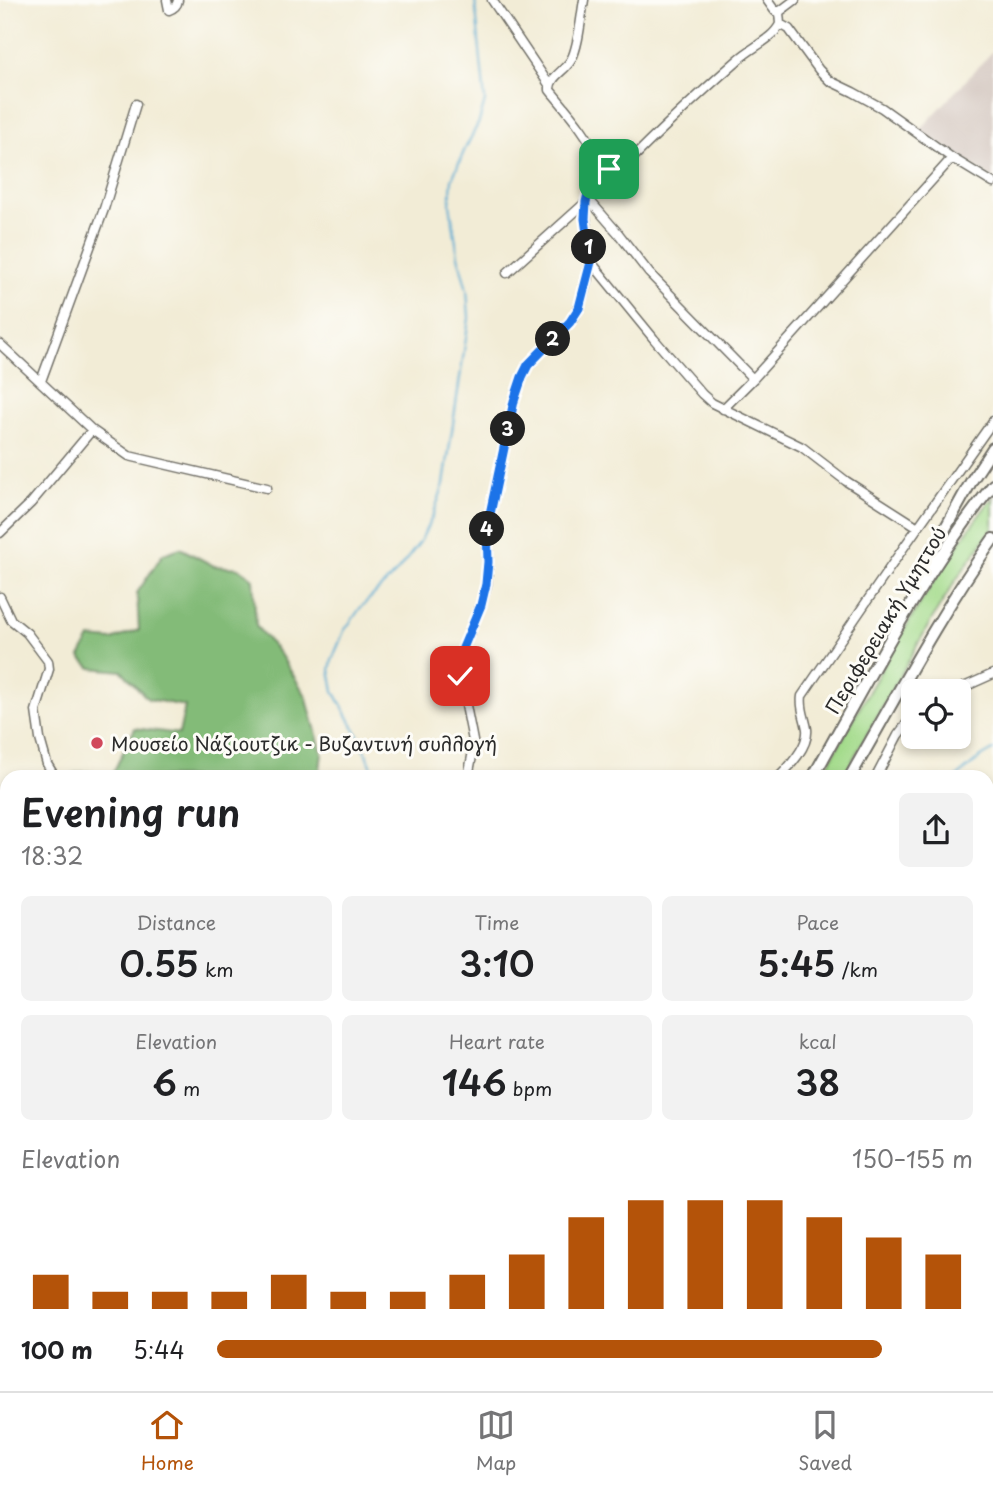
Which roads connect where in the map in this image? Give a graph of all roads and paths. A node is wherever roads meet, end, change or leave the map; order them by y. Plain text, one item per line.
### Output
1 (167, 0) edge
2 (178, 0) edge
3 (492, 0) edge
4 (584, 0) edge
5 (767, 0) edge
6 (796, 0) edge
7 (779, 12) junction
8 (780, 24) junction
9 (550, 86) junction
10 (136, 104) dead end
11 (952, 158) junction
12 (597, 160) junction
13 (993, 183) edge
14 (586, 202) junction
15 (591, 262) junction
16 (507, 273) dead end
17 (0, 344) edge
18 (753, 379) junction
19 (41, 382) junction
20 (723, 409) junction
21 (993, 421) edge
22 (92, 430) junction
23 (993, 448) edge
24 (993, 485) edge
25 (267, 488) dead end
26 (918, 527) junction
27 (0, 533) edge
28 (993, 539) edge
29 (0, 597) edge
30 (878, 661) junction
31 (993, 674) edge
32 (971, 684) edge
33 (901, 731) edge
34 (51, 770) edge
35 (469, 770) edge
36 (785, 770) edge
37 (817, 770) edge
38 (854, 770) edge
39 (880, 770) edge

1 - 2 street
3 - 9 street
4 - 9 street
5 - 7 street
6 - 7 street
7 - 8 street
8 - 11 street
8 - 12 street
9 - 12 street
10 - 19 street
11 - 13 street
11 - 18 street
12 - 14 street
14 - 15 street
14 - 16 street
14 - 18 street
15 - 20 street
15 - 35 street
17 - 19 street
18 - 20 street
19 - 22 street
20 - 26 street
21 - 26 street
22 - 25 street
22 - 27 street
23 - 30 highway
24 - 30 highway, Περιφερειακή Υμηττού
26 - 36 street
28 - 38 highway
29 - 34 street
30 - 37 highway, Περιφερειακή Υμηττού
31 - 32 street
33 - 39 street

